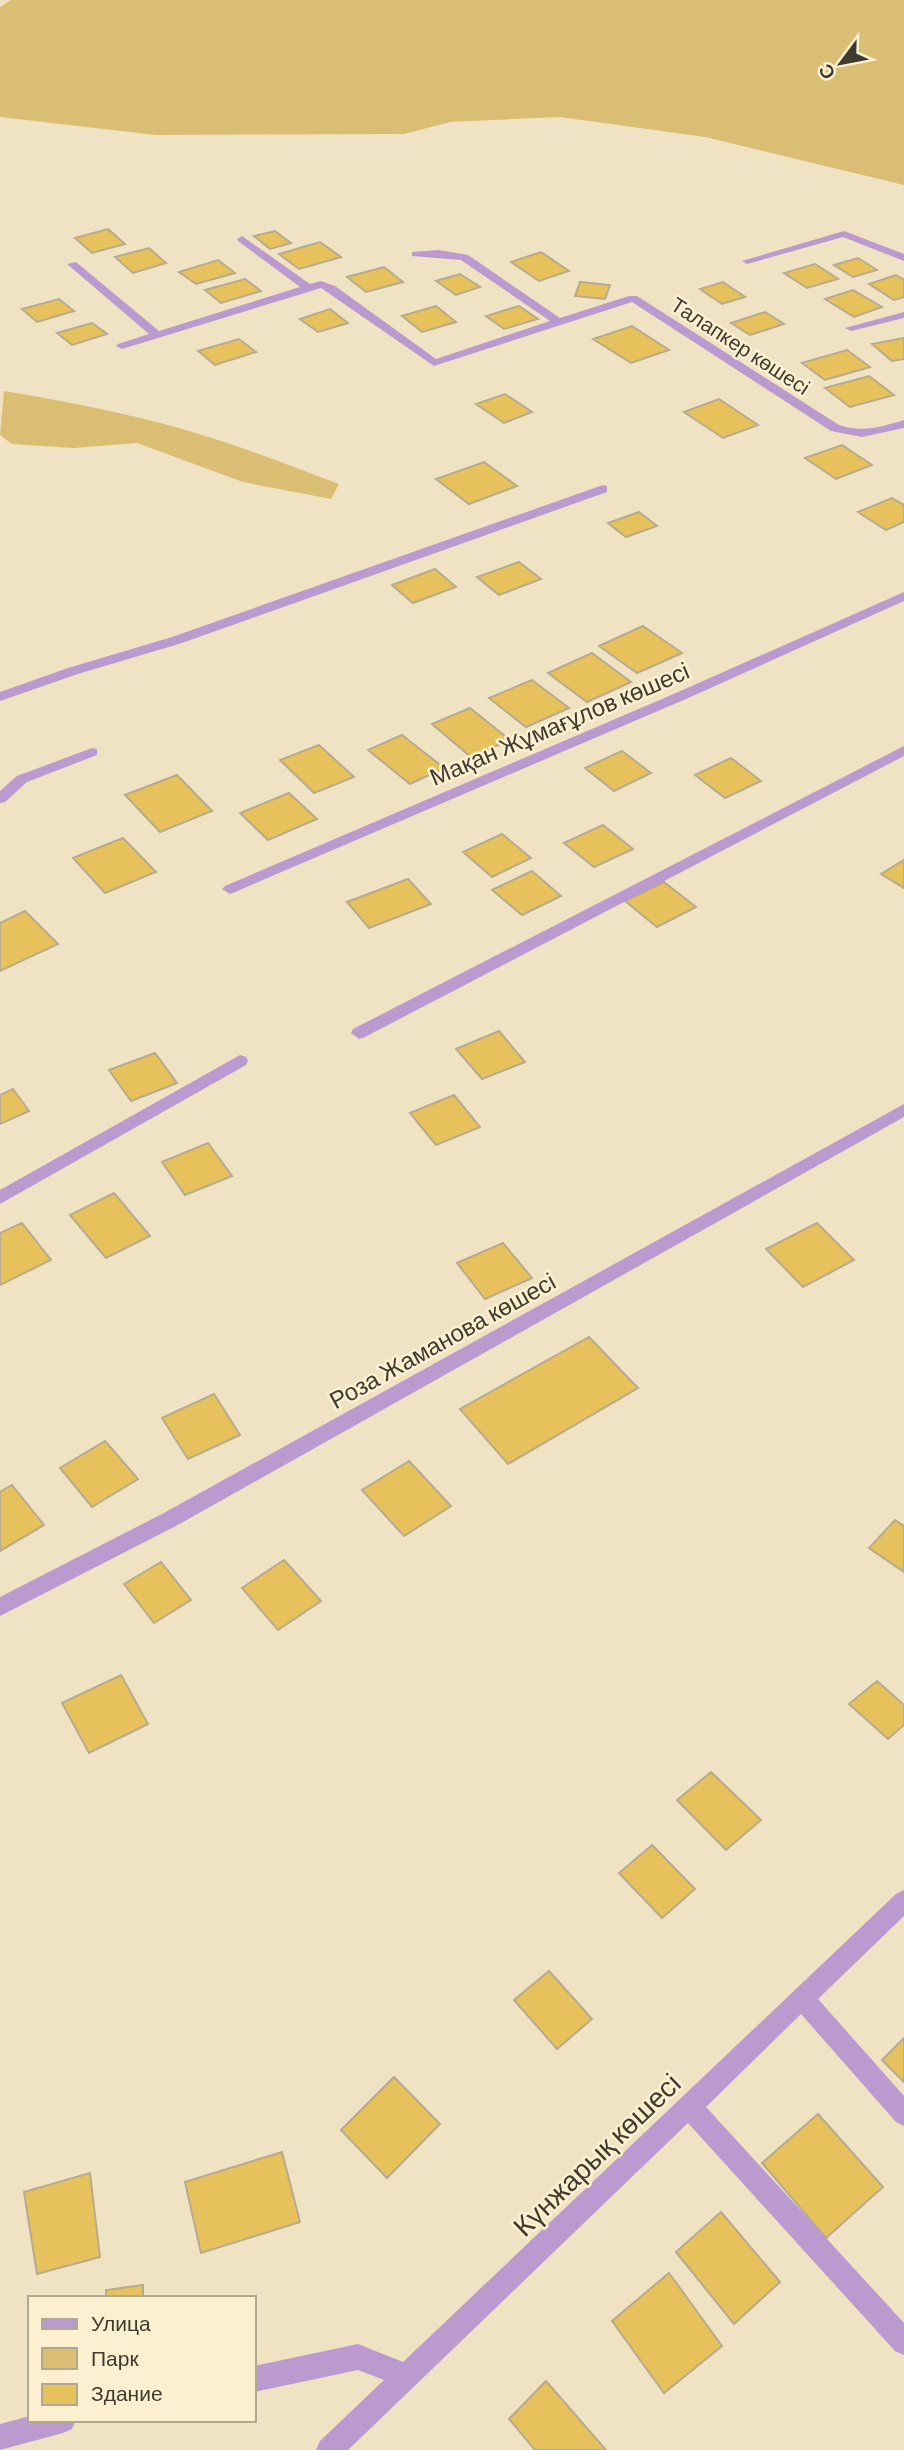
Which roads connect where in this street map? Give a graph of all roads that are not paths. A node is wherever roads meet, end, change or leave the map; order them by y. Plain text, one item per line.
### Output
1 (242, 239) dead end
2 (416, 254) dead end
3 (904, 258) edge
4 (747, 261) dead end
5 (72, 264) dead end
6 (309, 288) junction
7 (904, 315) edge
8 (558, 322) junction
9 (851, 328) dead end
10 (157, 335) junction
11 (122, 346) dead end
12 (904, 424) edge
13 (603, 489) dead end
14 (904, 596) edge
15 (0, 697) edge
16 (904, 750) edge
17 (92, 752) dead end
18 (0, 799) edge
19 (230, 889) dead end
20 (359, 1034) dead end
21 (240, 1061) dead end
22 (904, 1110) edge
23 (0, 1198) edge
24 (0, 1607) edge
25 (904, 1900) edge
26 (802, 1998) junction
27 (690, 2106) junction
28 (904, 2114) edge
29 (904, 2342) edge
30 (407, 2376) junction
31 (256, 2379) edge
32 (56, 2422) edge
33 (0, 2437) edge
34 (329, 2450) edge

1 - 6 street, Талапкер көшесі
2 - 8 street
3 - 4 street
5 - 10 street
6 - 8 street, Талапкер көшесі
6 - 10 street, Талапкер көшесі
7 - 9 street
8 - 12 street, Талапкер көшесі
10 - 11 street, Талапкер көшесі
13 - 15 street
14 - 19 street, Мақан Жұмағұлов көшесі
16 - 20 street
17 - 18 street
21 - 23 street
22 - 24 street, Роза Жаманова көшесі
25 - 26 street, Күнжарық көшесі
26 - 27 street, Күнжарық көшесі
26 - 28 street
27 - 29 street
27 - 30 street, Күнжарық көшесі
30 - 31 street
30 - 34 street, Күнжарық көшесі
32 - 33 street

